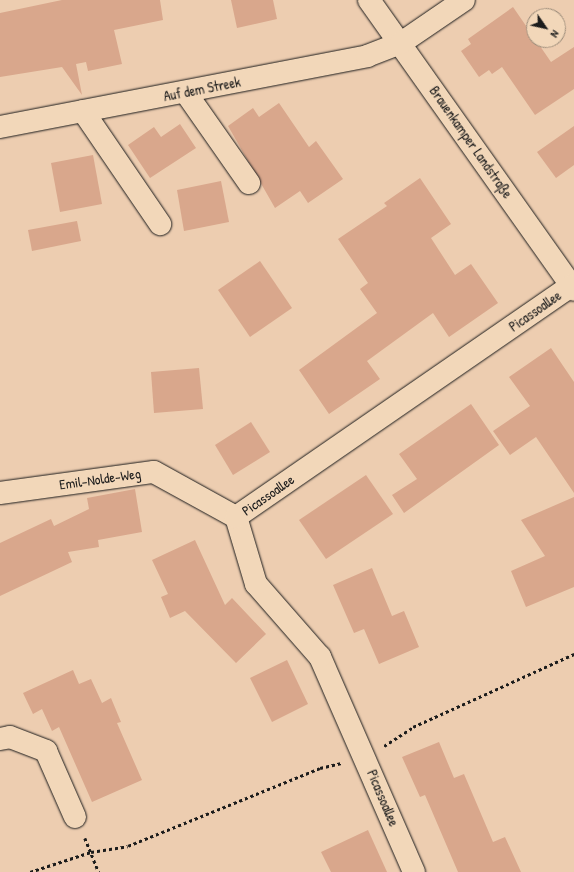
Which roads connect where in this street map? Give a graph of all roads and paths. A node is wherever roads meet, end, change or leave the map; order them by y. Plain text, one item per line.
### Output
1 (369, 0) edge
2 (464, 0) edge
3 (401, 43) junction
4 (186, 93) junction
5 (83, 111) junction
6 (0, 127) edge
7 (249, 183) dead end
8 (160, 224) dead end
9 (573, 288) edge
10 (0, 494) edge
11 (236, 517) junction
12 (574, 654) edge
13 (0, 739) edge
14 (366, 757) junction
15 (76, 818) joint
16 (91, 852) junction
17 (30, 872) edge
18 (99, 872) edge
19 (414, 872) edge

1 - 3 street, Brauenkamper Landstraße
2 - 3 street, Auf dem Streek
3 - 4 street, Auf dem Streek
3 - 9 street, Brauenkamper Landstraße
4 - 5 street, Auf dem Streek
4 - 7 street
5 - 6 street, Auf dem Streek
5 - 8 street
9 - 11 street, Picassoallee
10 - 11 street, Emil-Nolde-Weg
11 - 14 street, Picassoallee
12 - 14 path
13 - 15 street
14 - 16 path
14 - 19 street, Picassoallee
15 - 16 path
16 - 17 path
16 - 18 path

